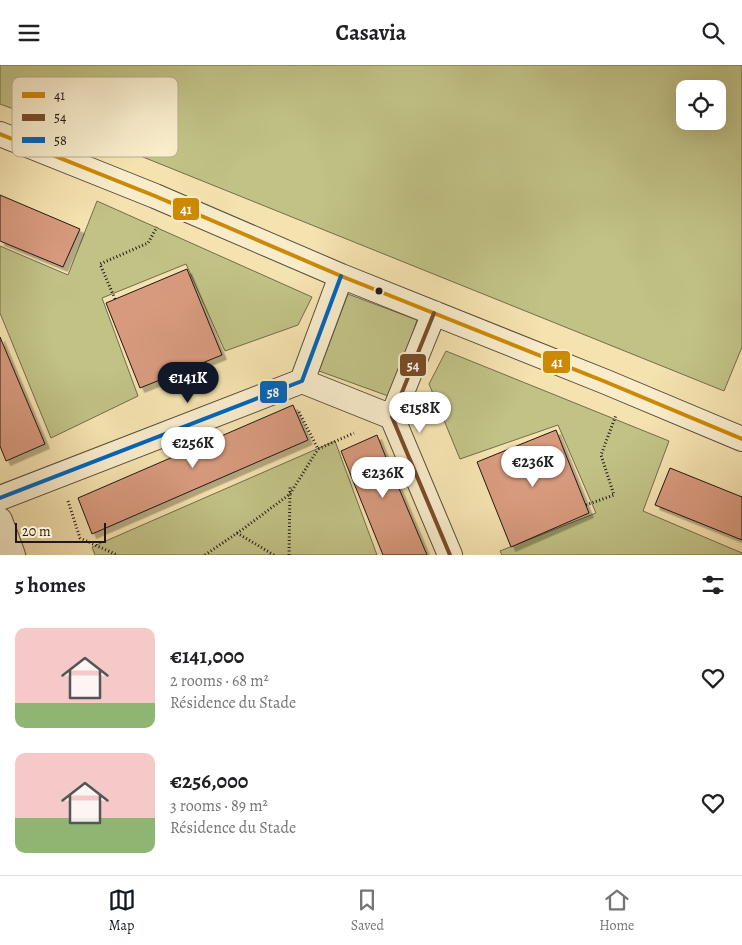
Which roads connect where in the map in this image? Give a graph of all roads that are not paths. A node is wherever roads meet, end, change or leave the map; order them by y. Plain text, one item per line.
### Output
1 (0, 134) edge
2 (12, 139) edge
3 (57, 157) edge
4 (341, 276) junction
5 (434, 313) junction
6 (294, 384) junction
7 (392, 417) junction
8 (742, 439) edge
9 (0, 498) edge
10 (0, 520) edge
11 (14, 555) edge
12 (450, 555) edge

1 - 2 street
3 - 4 street
4 - 5 street
4 - 6 street
5 - 7 street
5 - 8 street
6 - 7 street
6 - 9 street
7 - 12 street
10 - 11 street

